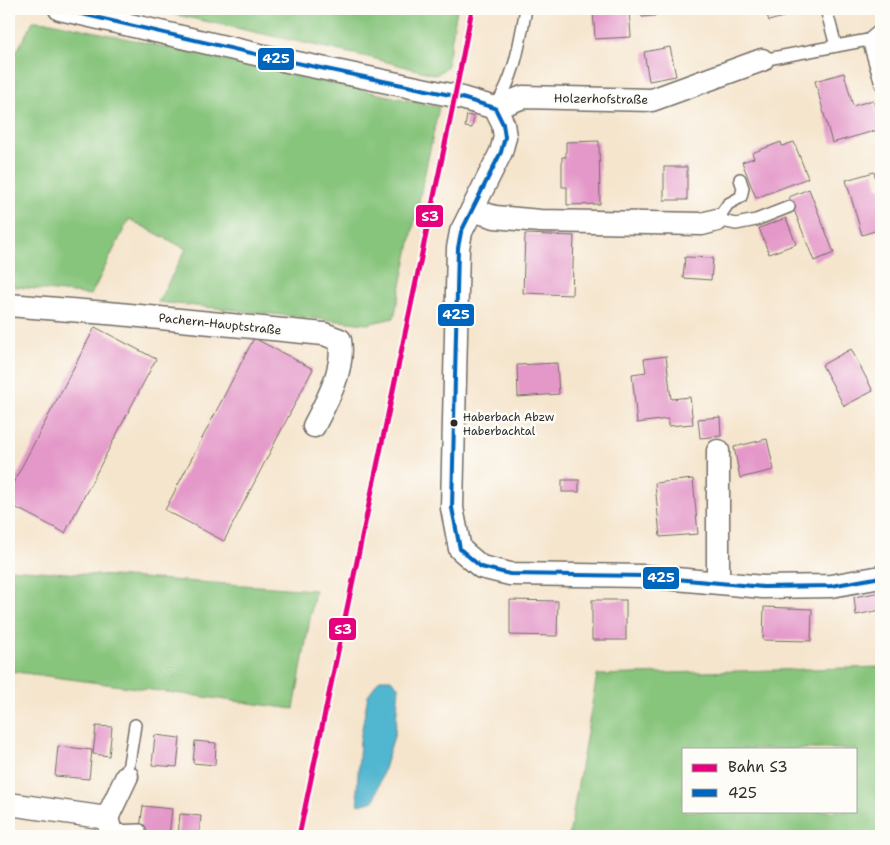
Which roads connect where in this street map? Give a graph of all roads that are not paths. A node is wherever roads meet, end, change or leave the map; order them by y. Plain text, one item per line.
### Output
1 (60, 9) edge
2 (526, 9) edge
3 (826, 9) edge
4 (881, 28) edge
5 (868, 40) junction
6 (836, 46) junction
7 (762, 60) joint
8 (881, 84) edge
9 (495, 108) junction
10 (740, 179) dead end
11 (789, 207) dead end
12 (472, 210) junction
13 (717, 220) junction
14 (9, 305) edge
15 (314, 426) dead end
16 (718, 451) dead end
17 (881, 577) edge
18 (718, 582) junction
19 (135, 725) dead end
20 (127, 776) joint
21 (9, 804) edge
22 (110, 828) edge
23 (140, 830) dead end

1 - 9 street
2 - 9 lane
3 - 6 lane
4 - 5 lane
5 - 6 lane
5 - 8 lane
6 - 7 lane
7 - 9 street, Holzerhofstraße
9 - 12 street
10 - 13 lane
11 - 13 lane
12 - 13 street
12 - 18 street
14 - 15 street, Pachern-Hauptstraße
16 - 18 street
17 - 18 street
19 - 20 lane
20 - 22 street
21 - 22 street
22 - 23 lane

